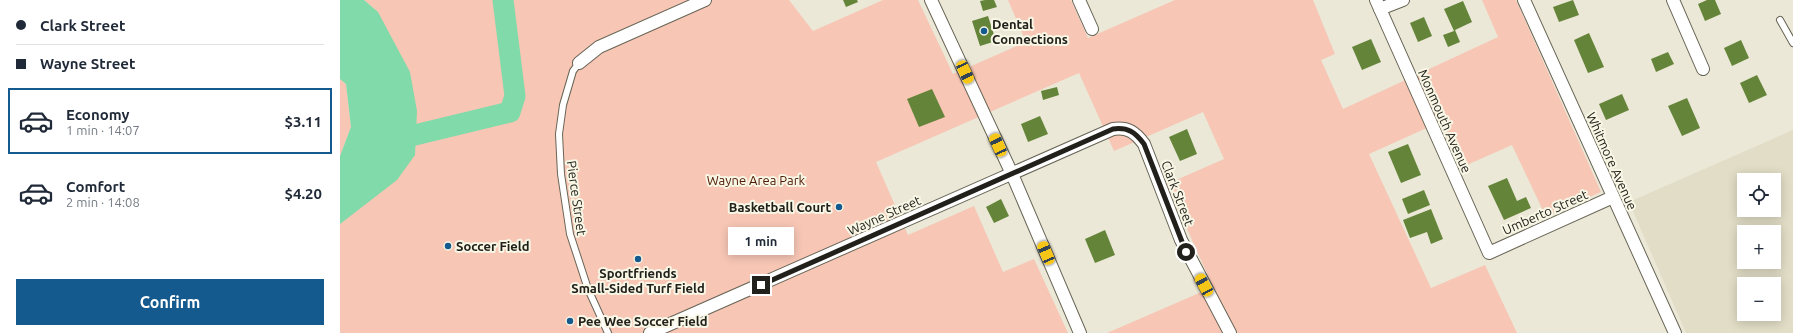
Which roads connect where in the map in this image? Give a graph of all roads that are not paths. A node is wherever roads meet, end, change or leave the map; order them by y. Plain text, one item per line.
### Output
1 (705, 0) edge
2 (932, 0) edge
3 (1079, 0) edge
4 (1403, 0) edge
5 (1524, 0) edge
6 (1673, 0) edge
7 (1378, 4) edge
8 (1780, 20) dead end
9 (1092, 29) dead end
10 (1793, 43) edge
11 (579, 63) joint
12 (1703, 68) dead end
13 (1130, 130) joint
14 (1012, 174) junction
15 (1613, 197) junction
16 (1489, 253) joint
17 (608, 333) edge
18 (650, 333) edge
19 (1080, 333) edge
20 (1230, 333) edge
21 (1675, 333) edge

1 - 11 street
2 - 14 street
3 - 9 street
4 - 7 street
5 - 15 street, Whitmore Avenue
6 - 12 street
7 - 16 street, Monmouth Avenue
8 - 10 lane
11 - 17 lane, Pierce Street
13 - 14 street, Wayne Street
13 - 20 street, Clark Street
14 - 18 street, Wayne Street
14 - 19 street
15 - 16 street, Umberto Street
15 - 21 street, Whitmore Avenue

